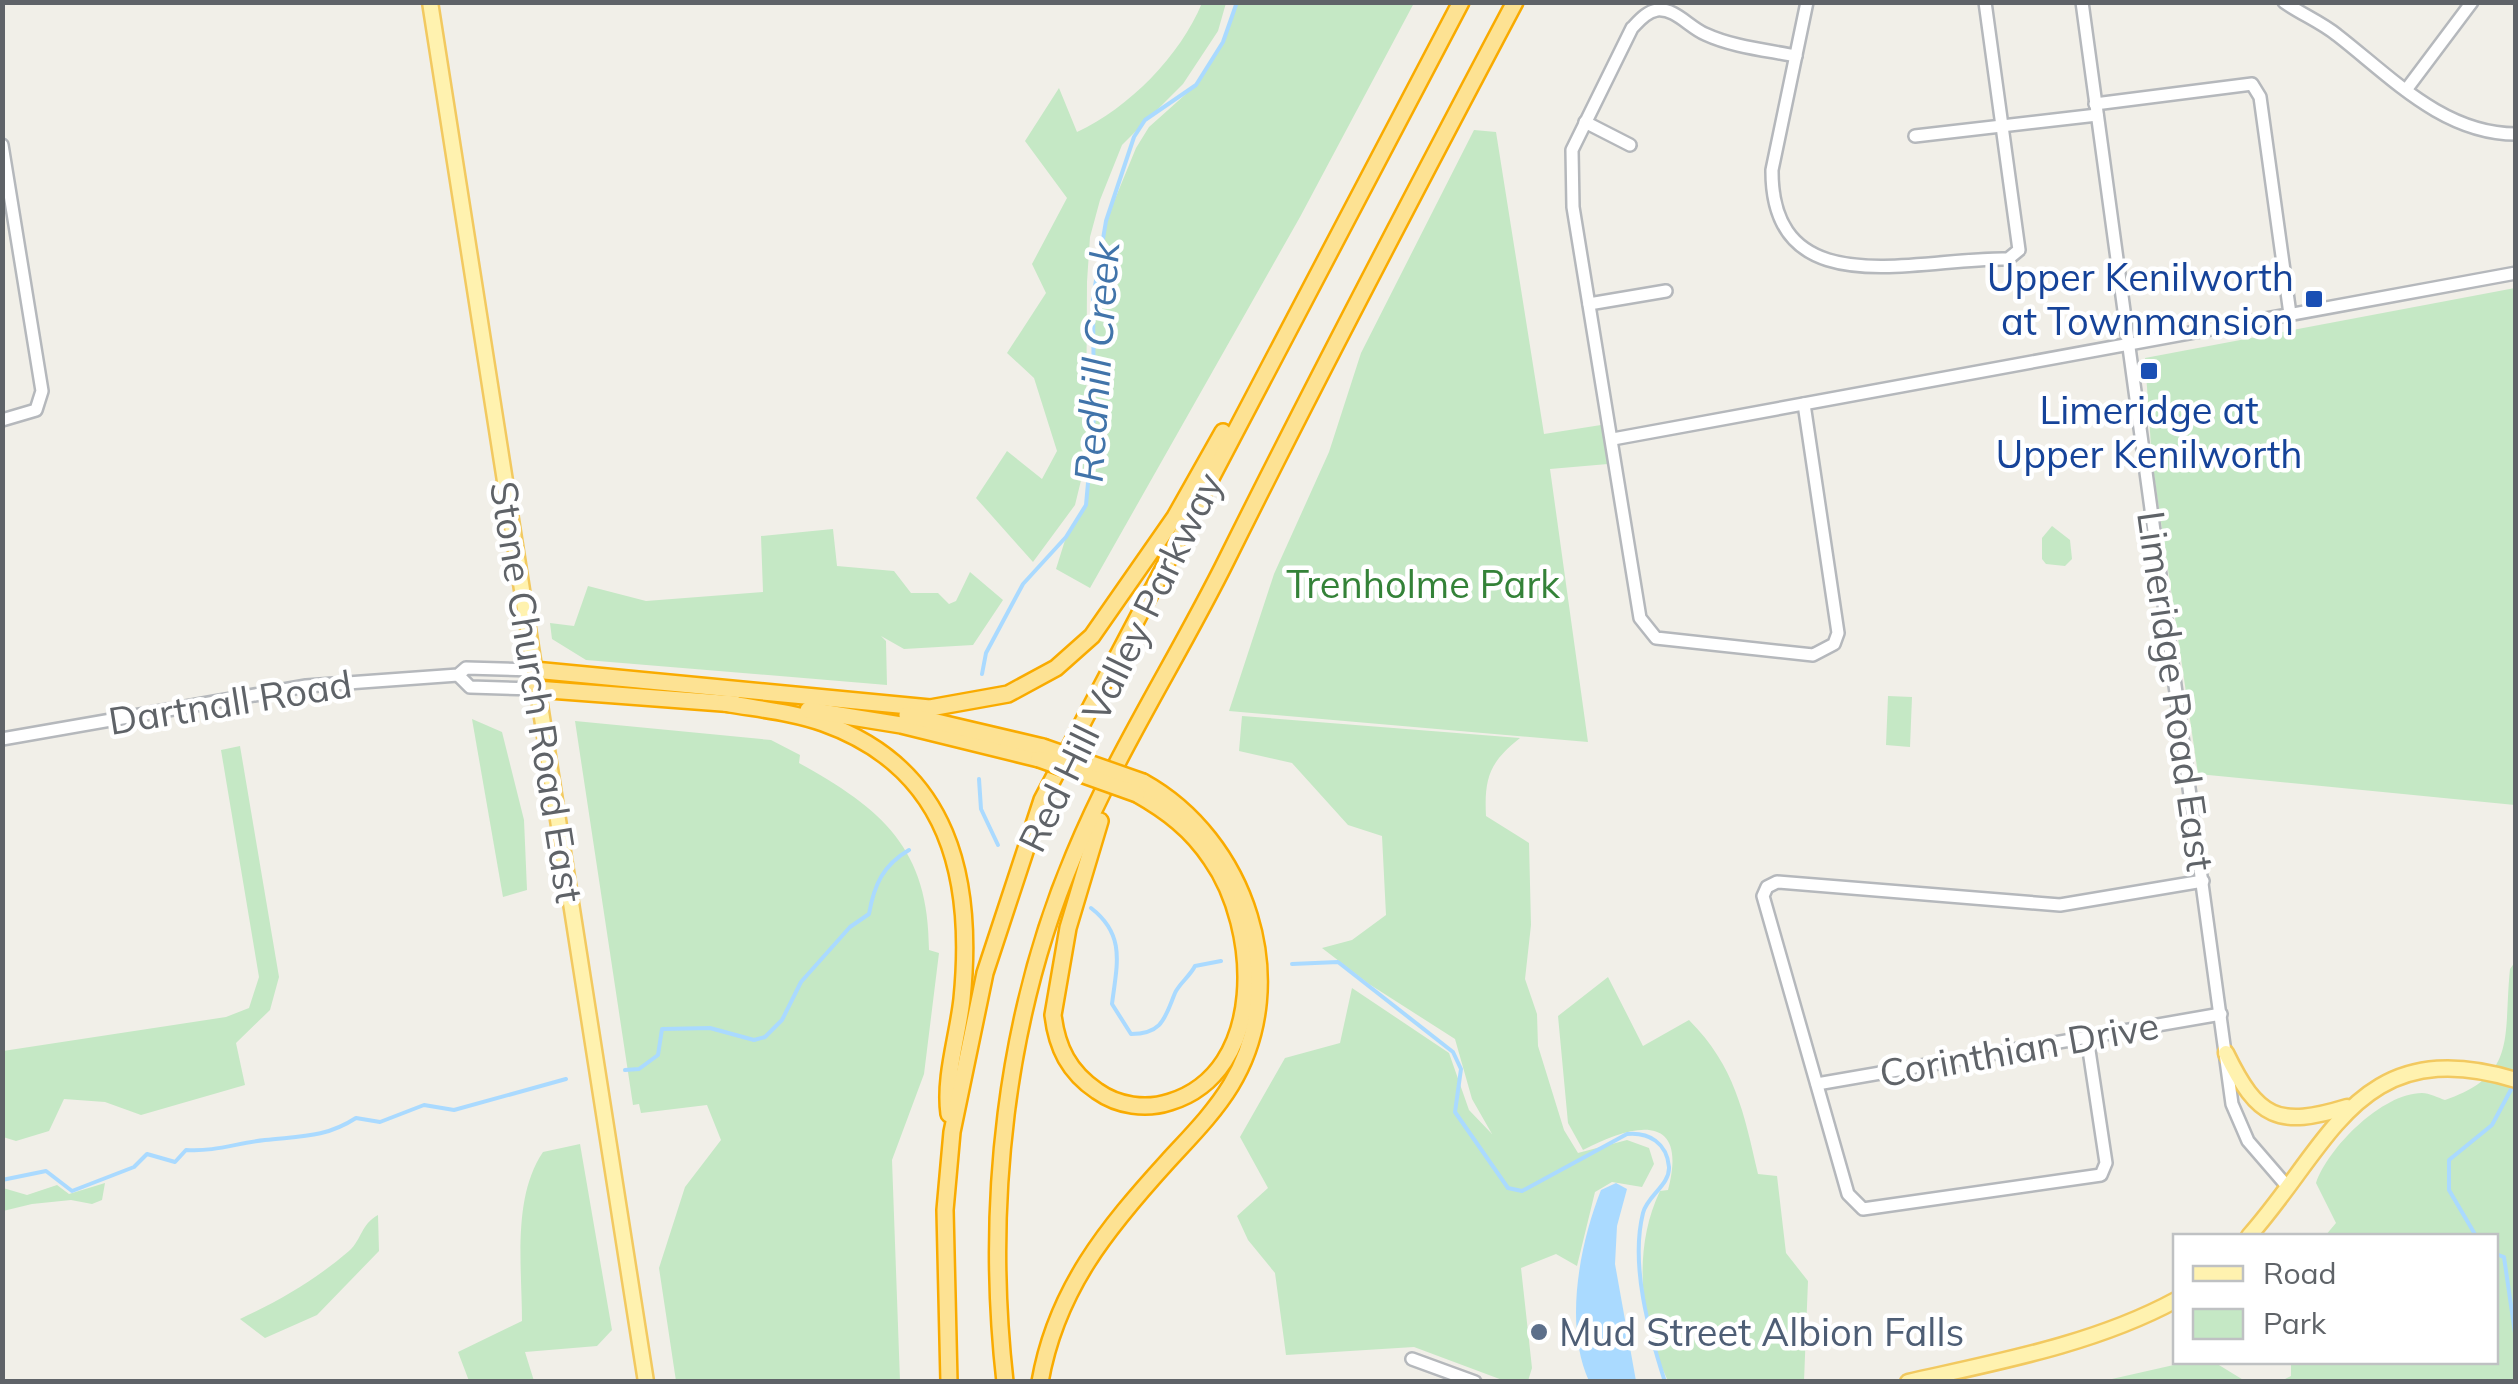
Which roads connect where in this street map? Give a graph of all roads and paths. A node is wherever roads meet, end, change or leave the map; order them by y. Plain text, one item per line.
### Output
1 (430, 2) edge
2 (1461, 2) edge
3 (1515, 2) edge
4 (1807, 2) edge
5 (1985, 2) edge
6 (2082, 2) edge
7 (2472, 2) edge
8 (2286, 3) edge
9 (1796, 56) junction
10 (2406, 90) junction
11 (2096, 109) junction
12 (1585, 122) junction
13 (2000, 126) junction
14 (2516, 134) edge
15 (1915, 136) dead end
16 (2, 144) edge
17 (1630, 144) dead end
18 (2516, 273) edge
19 (1666, 291) dead end
20 (1588, 304) junction
21 (2290, 314) junction
22 (2128, 342) junction
23 (1256, 390) junction
24 (1804, 404) junction
25 (2, 420) edge
26 (1613, 439) junction
27 (534, 670) junction
28 (458, 675) junction
29 (536, 689) junction
30 (845, 702) junction
31 (725, 703) junction
32 (2, 739) edge
33 (1126, 752) junction
34 (1041, 753) junction
35 (1140, 788) junction
36 (2203, 881) junction
37 (2221, 1014) junction
38 (2087, 1037) junction
39 (2226, 1053) junction
40 (2516, 1080) edge
41 (1817, 1084) junction
42 (2352, 1106) junction
43 (952, 1132) junction
44 (2286, 1184) junction
45 (2250, 1234) edge
46 (2173, 1302) edge
47 (1412, 1359) dead end
48 (646, 1382) edge
49 (949, 1382) edge
50 (1005, 1382) edge
51 (1040, 1382) edge
52 (1475, 1382) edge
53 (1908, 1382) edge

1 - 27 main road, Stone Church Road East
2 - 23 highway, Red Hill Valley Parkway
3 - 33 highway, Red Hill Valley Parkway
4 - 9 street
5 - 13 street
6 - 11 street, Limeridge Road East
7 - 10 street
8 - 10 street
9 - 12 street
9 - 13 street
10 - 14 street
11 - 13 street
11 - 21 street
11 - 22 street, Limeridge Road East
12 - 17 street
12 - 20 street
13 - 15 street
16 - 25 street
18 - 21 street
19 - 20 street
20 - 26 street
21 - 22 street
22 - 24 street
22 - 36 street, Limeridge Road East
23 - 30 highway
23 - 43 highway, Red Hill Valley Parkway
24 - 26 street
24 - 26 street
27 - 28 street, Dartnall Road
27 - 29 main road, Stone Church Road East
27 - 30 highway
28 - 29 street, Dartnall Road
28 - 32 street, Dartnall Road
29 - 31 highway
29 - 48 main road, Stone Church Road East
30 - 34 highway
31 - 34 highway
31 - 43 highway
33 - 35 highway
33 - 50 highway, Red Hill Valley Parkway
34 - 35 highway, bridge
35 - 51 highway
36 - 37 street, Limeridge Road East
36 - 41 street
37 - 38 street, Corinthian Drive
37 - 39 street, Limeridge Road East
38 - 41 street, Corinthian Drive
38 - 41 street
39 - 42 main road
39 - 44 street, Limeridge Road East
40 - 42 main road
42 - 44 main road
43 - 49 highway, Red Hill Valley Parkway
44 - 45 main road
46 - 53 main road
47 - 52 street

